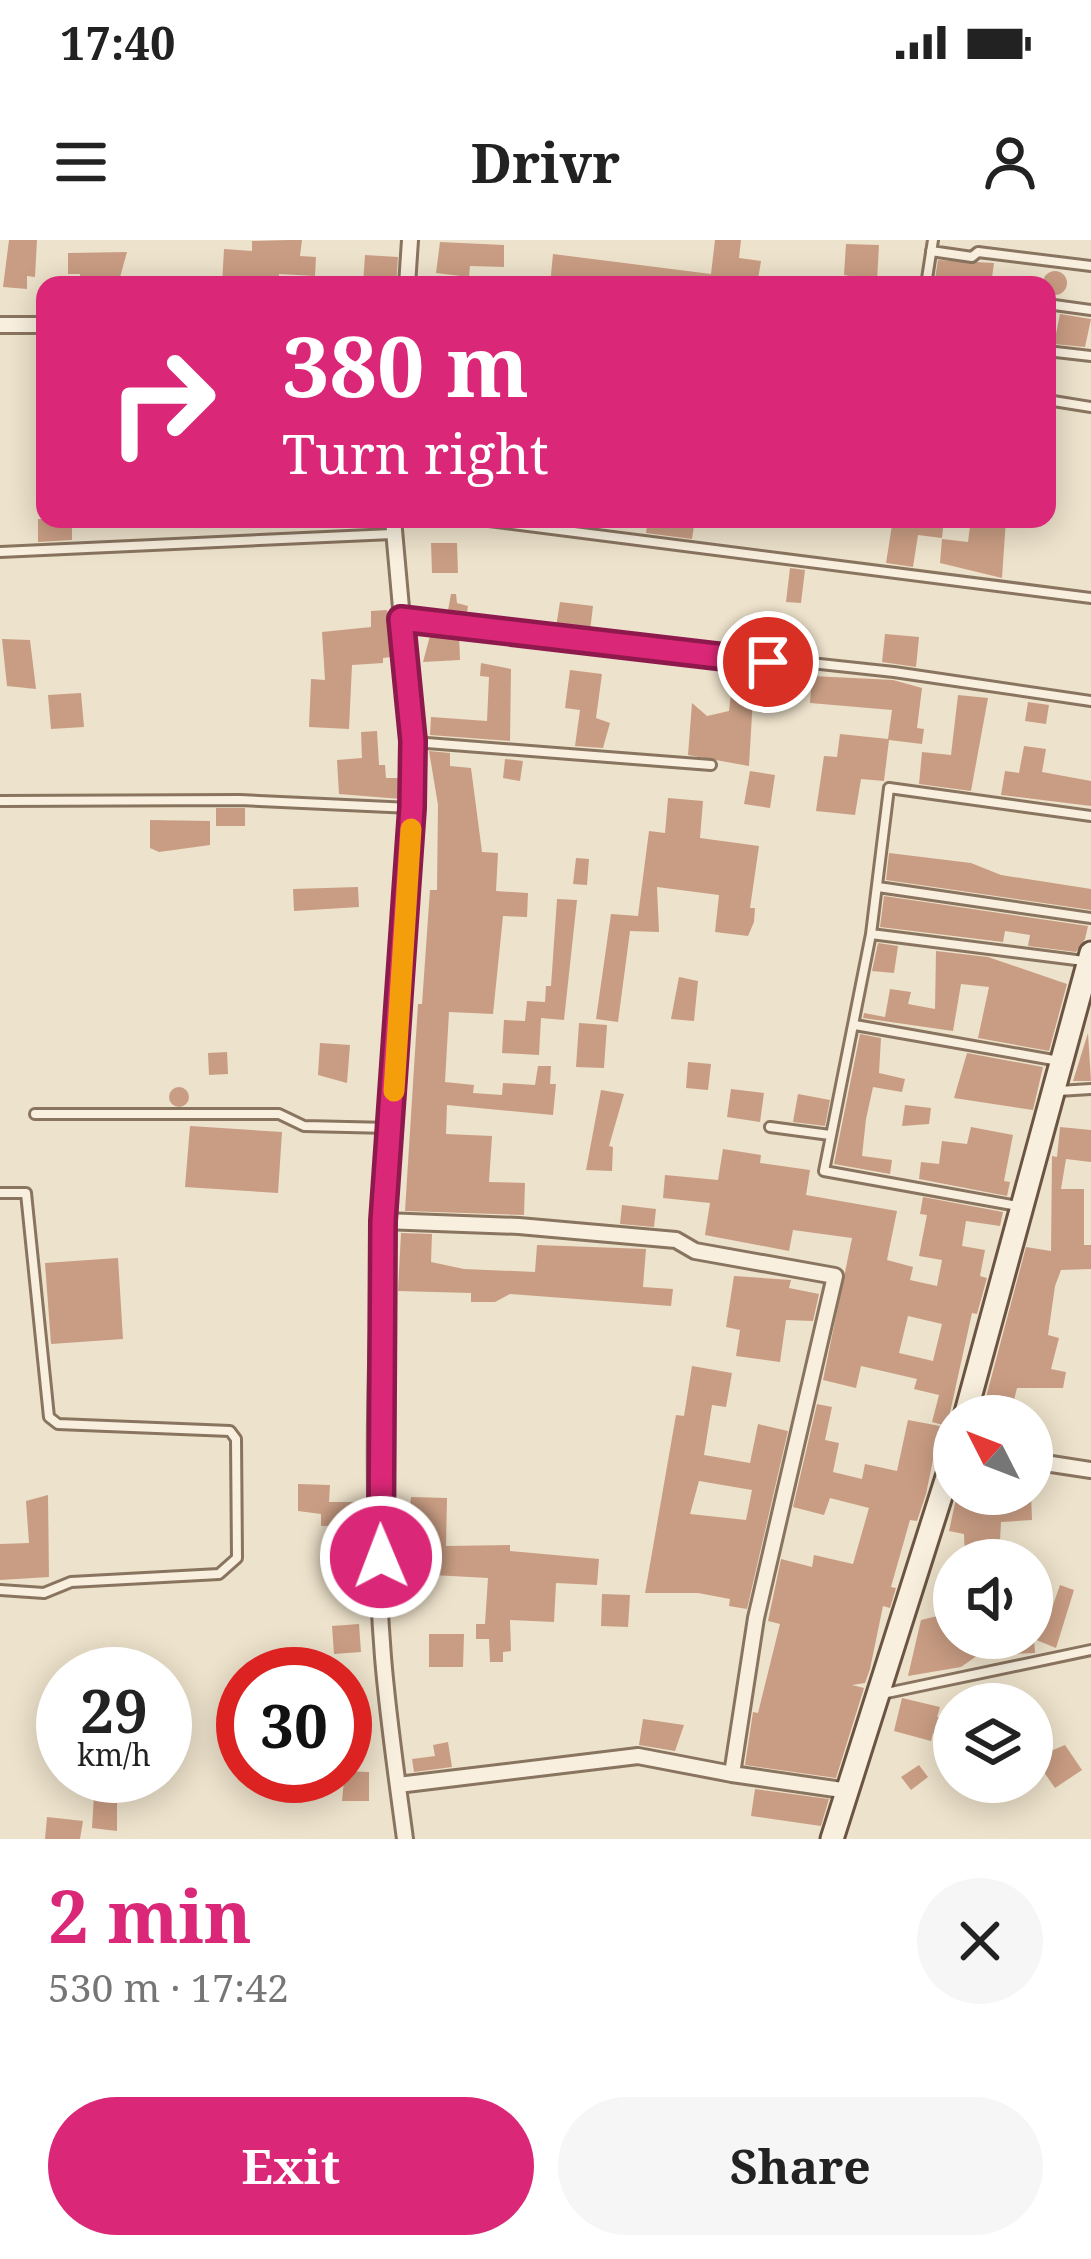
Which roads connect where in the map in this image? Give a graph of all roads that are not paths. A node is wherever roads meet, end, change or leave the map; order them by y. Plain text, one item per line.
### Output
1 (410, 240) edge
2 (932, 245) edge
3 (1091, 266) edge
4 (407, 276) edge
5 (927, 276) edge
6 (1056, 305) edge
7 (1091, 310) edge
8 (0, 325) edge
9 (36, 326) edge
10 (1056, 352) edge
11 (1091, 356) edge
12 (1056, 401) edge
13 (1091, 407) edge
14 (363, 528) edge
15 (393, 528) edge
16 (543, 528) edge
17 (0, 552) edge
18 (1091, 598) edge
19 (401, 619) junction
20 (1091, 701) edge
21 (413, 741) junction
22 (711, 765) dead end
23 (0, 801) edge
24 (412, 808) junction
25 (1091, 816) edge
26 (878, 887) junction
27 (1091, 918) edge
28 (871, 934) junction
29 (1090, 957) edge
30 (854, 1025) junction
31 (1059, 1061) junction
32 (1091, 1089) edge
33 (1051, 1092) junction
34 (34, 1114) dead end
35 (770, 1127) dead end
36 (392, 1128) junction
37 (830, 1135) junction
38 (0, 1193) edge
39 (1023, 1207) junction
40 (383, 1221) junction
41 (971, 1395) edge
42 (1053, 1464) edge
43 (1091, 1470) edge
44 (936, 1515) edge
45 (0, 1590) edge
46 (1091, 1650) edge
47 (882, 1694) junction
48 (732, 1774) junction
49 (398, 1785) junction
50 (849, 1791) junction
51 (405, 1839) edge
52 (832, 1839) edge

1 - 4 street
2 - 3 lane
2 - 5 lane
6 - 7 lane
8 - 9 street
10 - 11 lane
12 - 13 lane
14 - 17 lane
15 - 19 street
16 - 18 lane
19 - 20 lane
19 - 21 street
21 - 22 lane
21 - 24 street
23 - 24 lane
24 - 36 street
25 - 26 lane
26 - 27 lane
26 - 28 lane
28 - 29 lane
28 - 30 lane
29 - 31 street
30 - 31 lane
30 - 37 lane
31 - 33 street
32 - 33 lane
33 - 39 street
34 - 36 lane
35 - 37 lane
36 - 40 street
37 - 39 lane
38 - 45 lane
39 - 41 street
40 - 48 street
40 - 49 street
42 - 43 street
44 - 47 street
46 - 47 lane
47 - 50 street
48 - 49 street
48 - 50 street
49 - 51 street
50 - 52 street

